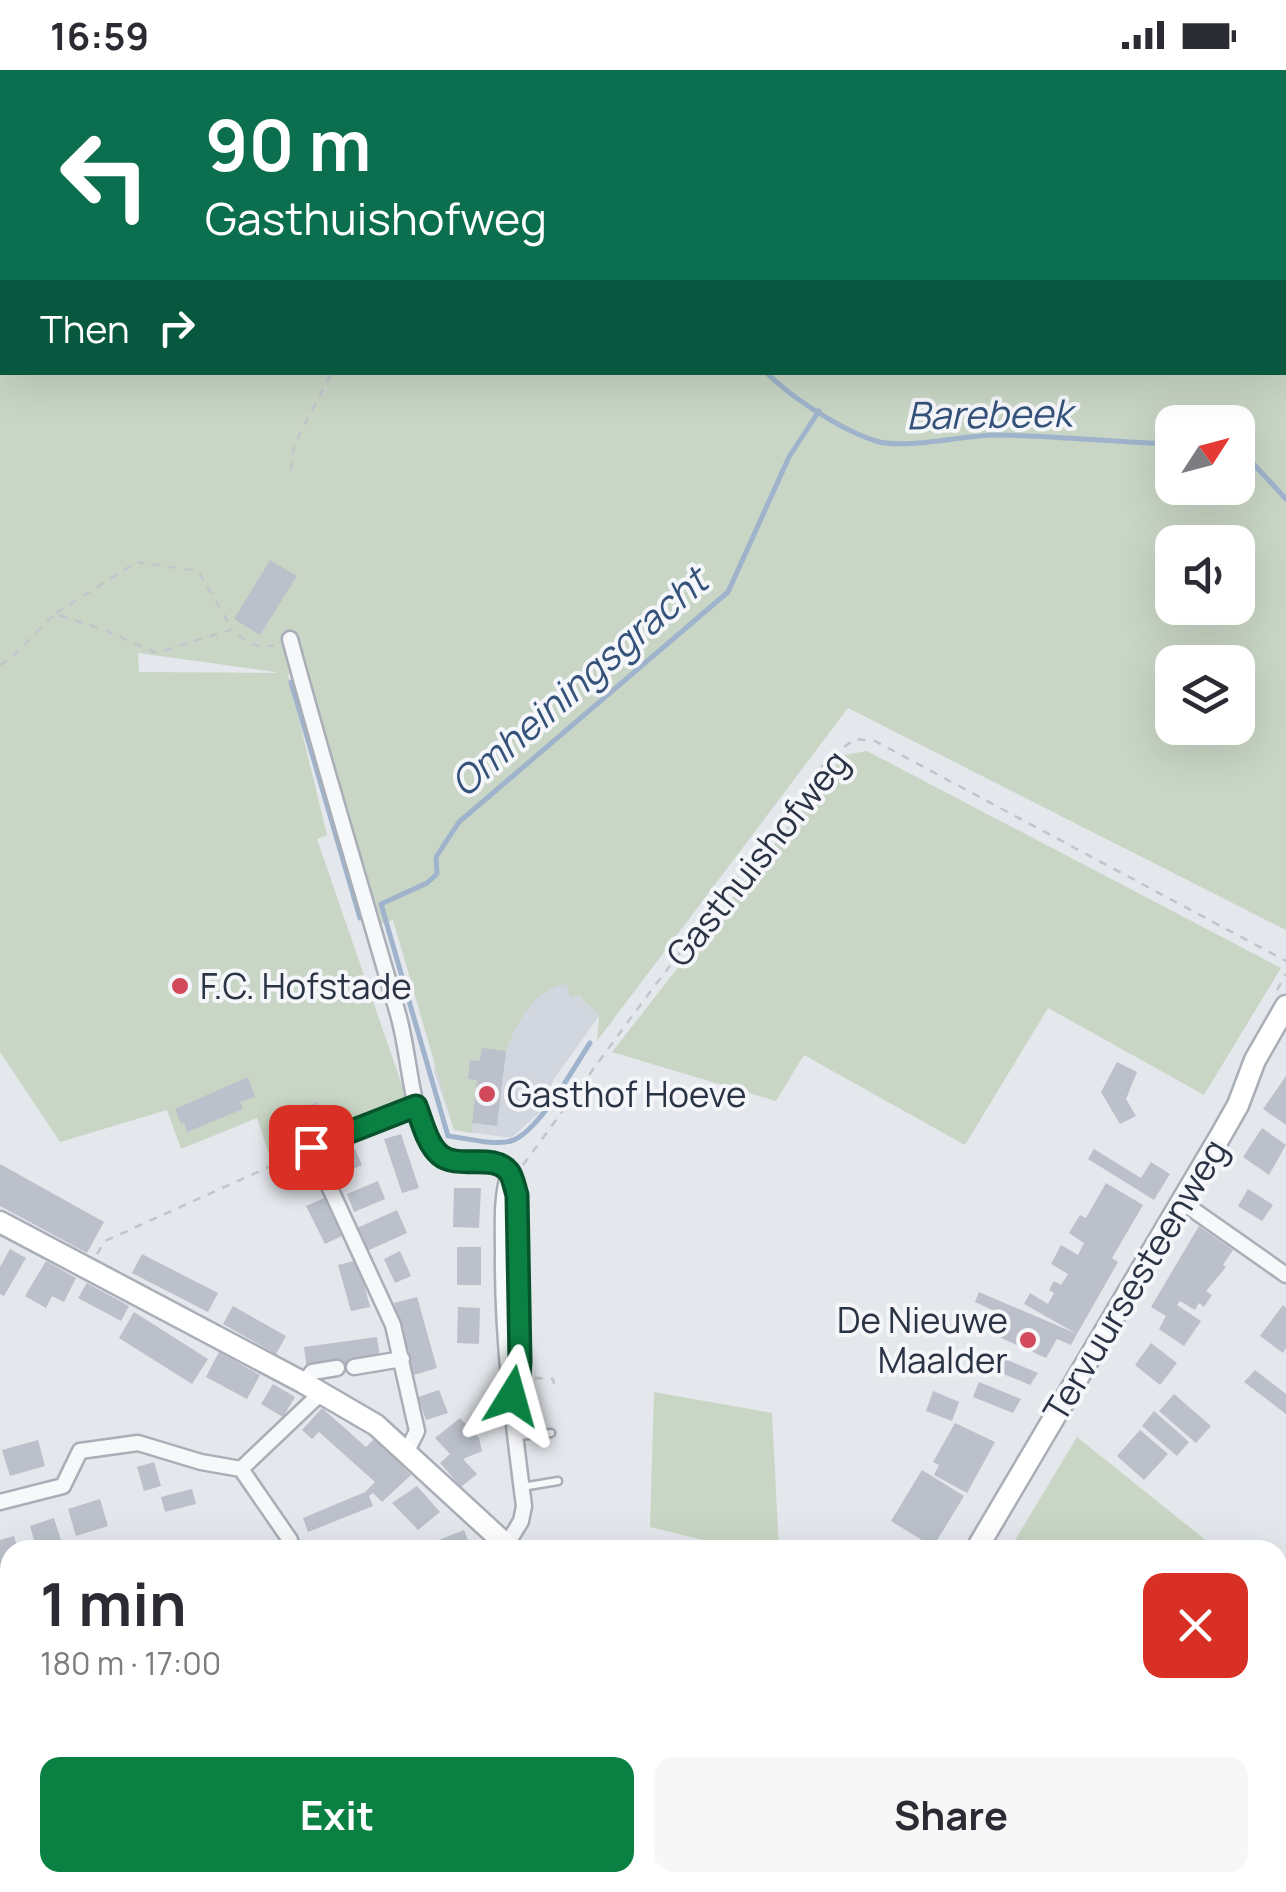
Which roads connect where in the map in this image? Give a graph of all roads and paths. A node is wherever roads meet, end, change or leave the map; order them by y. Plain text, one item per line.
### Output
1 (330, 375) edge
2 (291, 470) dead end
3 (55, 614) junction
4 (233, 629) junction
5 (290, 639) joint
6 (0, 665) edge
7 (1286, 961) edge
8 (1286, 1006) edge
9 (416, 1106) junction
10 (311, 1147) junction
11 (286, 1159) joint
12 (509, 1172) junction
13 (1182, 1202) junction
14 (0, 1222) edge
15 (86, 1270) junction
16 (1286, 1275) edge
17 (512, 1335) junction
18 (402, 1359) junction
19 (354, 1366) dead end
20 (337, 1368) dead end
21 (519, 1377) junction
22 (554, 1384) dead end
23 (313, 1388) junction
24 (512, 1396) junction
25 (551, 1433) dead end
26 (515, 1436) junction
27 (406, 1451) junction
28 (241, 1469) junction
29 (558, 1481) dead end
30 (521, 1487) junction
31 (0, 1502) edge
32 (290, 1540) dead end
33 (499, 1540) edge
34 (511, 1540) edge
35 (982, 1540) edge

1 - 2 path
3 - 4 path
3 - 4 path
3 - 6 path
4 - 5 path
5 - 9 street
7 - 12 path, Gasthuishofweg
8 - 13 main road, Tervuursesteenweg
9 - 10 street
9 - 12 street
10 - 11 street
10 - 18 street
11 - 15 path
12 - 17 street
13 - 16 street
13 - 35 main road, Tervuursesteenweg
14 - 15 main road
15 - 23 main road
17 - 21 street
17 - 24 street
18 - 19 street
18 - 27 street
20 - 23 street
21 - 22 path
21 - 24 street
23 - 27 main road
23 - 28 street
24 - 26 street
25 - 26 lane
26 - 30 street
27 - 33 main road
28 - 31 street
28 - 32 street
29 - 30 lane
30 - 34 street

